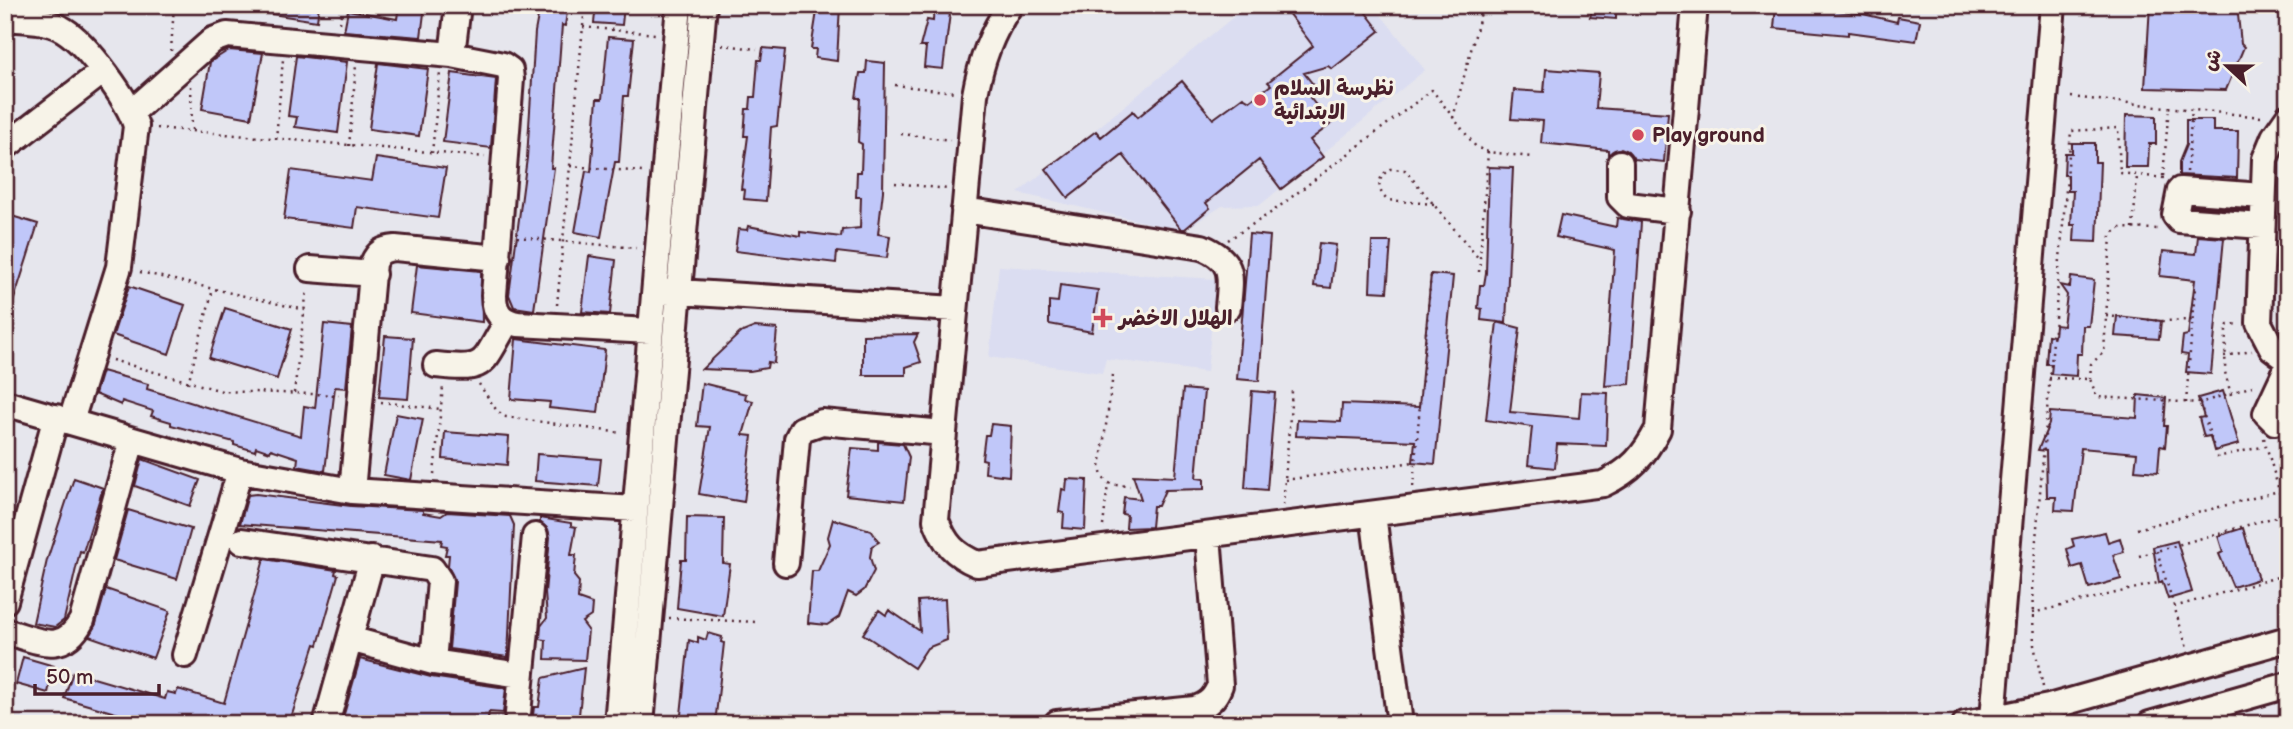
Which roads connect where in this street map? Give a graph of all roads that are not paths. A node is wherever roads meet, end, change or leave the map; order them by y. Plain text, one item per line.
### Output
1 (458, 5) edge
2 (679, 5) edge
3 (704, 5) edge
4 (1010, 5) edge
5 (1695, 5) edge
6 (2053, 5) edge
7 (5, 18) edge
8 (447, 55) junction
9 (102, 72) junction
10 (134, 119) junction
11 (2284, 122) edge
12 (5, 147) edge
13 (1620, 163) dead end
14 (2263, 196) junction
15 (965, 201) junction
16 (1678, 211) junction
17 (2262, 226) junction
18 (499, 247) junction
19 (310, 269) road end
20 (373, 274) junction
21 (654, 291) junction
22 (679, 292) junction
23 (1228, 307) dead end
24 (955, 309) junction
25 (507, 322) junction
26 (650, 331) junction
27 (440, 366) road end
28 (2281, 386) edge
29 (5, 403) edge
30 (63, 419) junction
31 (944, 433) junction
32 (132, 440) junction
33 (240, 471) junction
34 (352, 491) junction
35 (635, 509) junction
36 (1373, 514) junction
37 (535, 536) dead end
38 (1208, 536) junction
39 (242, 541) dead end
40 (372, 559) junction
41 (786, 563) dead end
42 (5, 601) edge
43 (5, 631) edge
44 (350, 639) junction
45 (2288, 639) edge
46 (185, 655) dead end
47 (433, 662) junction
48 (521, 675) junction
49 (2288, 685) edge
50 (1993, 718) junction
51 (327, 723) edge
52 (1057, 723) edge
53 (517, 724) edge
54 (617, 724) edge
55 (641, 724) edge
56 (1400, 724) edge
57 (1965, 724) edge
58 (2150, 724) edge

1 - 8 street
2 - 21 street
3 - 22 street
4 - 15 street
5 - 16 street
6 - 50 street
7 - 9 street
8 - 10 street
8 - 18 street
9 - 10 street
9 - 12 street
10 - 30 street
11 - 14 street
13 - 16 street
14 - 17 street
14 - 17 street
15 - 23 street
15 - 24 street
16 - 36 street
17 - 28 street
18 - 20 street
18 - 25 street
19 - 20 street
20 - 34 street
21 - 22 street
21 - 26 street
22 - 24 street
22 - 55 street
24 - 31 street
25 - 26 street
25 - 27 street
26 - 35 street
29 - 30 street
30 - 32 street
30 - 42 street
31 - 38 street
31 - 41 street
32 - 33 street
32 - 43 street
33 - 34 street
33 - 46 street
34 - 35 street
35 - 54 street
36 - 38 street
36 - 56 street
37 - 48 street
38 - 52 street
39 - 40 street
40 - 44 street
40 - 47 street
44 - 47 street
44 - 51 street
45 - 50 street
47 - 48 street
48 - 53 street
49 - 58 street
50 - 57 street

